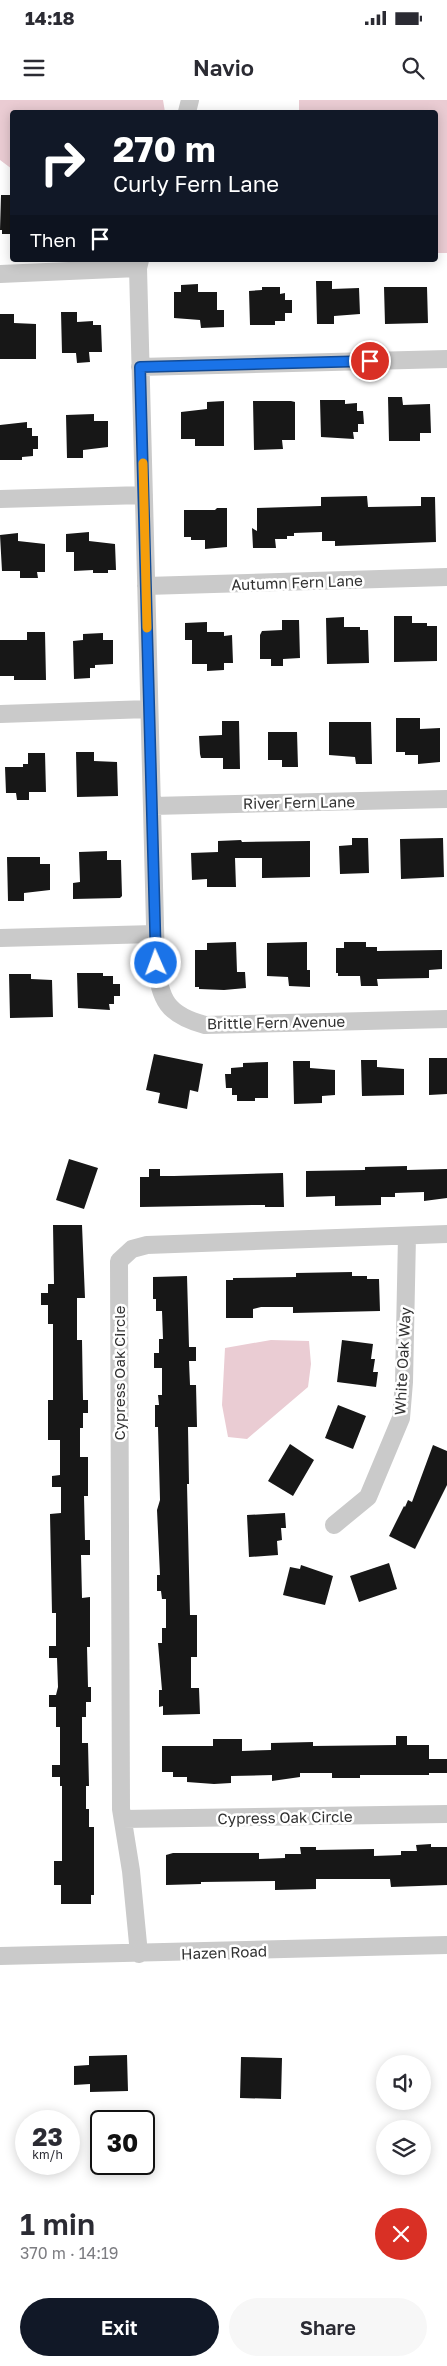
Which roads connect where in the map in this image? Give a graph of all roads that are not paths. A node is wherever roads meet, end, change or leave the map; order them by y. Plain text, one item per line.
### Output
1 (139, 264) edge
2 (0, 274) edge
3 (447, 359) edge
4 (140, 367) junction
5 (144, 495) junction
6 (0, 498) edge
7 (447, 577) edge
8 (146, 586) junction
9 (149, 709) junction
10 (0, 714) edge
11 (447, 799) edge
12 (152, 806) junction
13 (155, 934) junction
14 (0, 938) edge
15 (447, 1019) edge
16 (447, 1234) edge
17 (407, 1236) junction
18 (334, 1525) dead end
19 (447, 1814) edge
20 (123, 1819) junction
21 (447, 1945) edge
22 (139, 1954) junction
23 (0, 1956) edge

1 - 2 street
1 - 4 street, Brittle Fern Avenue
3 - 4 street
4 - 5 street, Brittle Fern Avenue
5 - 6 street
5 - 8 street, Brittle Fern Avenue
7 - 8 street, Autumn Fern Lane
8 - 9 street, Brittle Fern Avenue
9 - 10 street
9 - 12 street, Brittle Fern Avenue
11 - 12 street, River Fern Lane
12 - 13 street, Brittle Fern Avenue
13 - 14 street
13 - 15 street, Brittle Fern Avenue
16 - 17 street, Cypress Oak Circle
17 - 18 street, White Oak Way
17 - 20 street, Cypress Oak Circle
19 - 20 street, Cypress Oak Circle
20 - 22 street, Cypress Oak Circle
21 - 22 street, Hazen Road
22 - 23 street, Hazen Road

